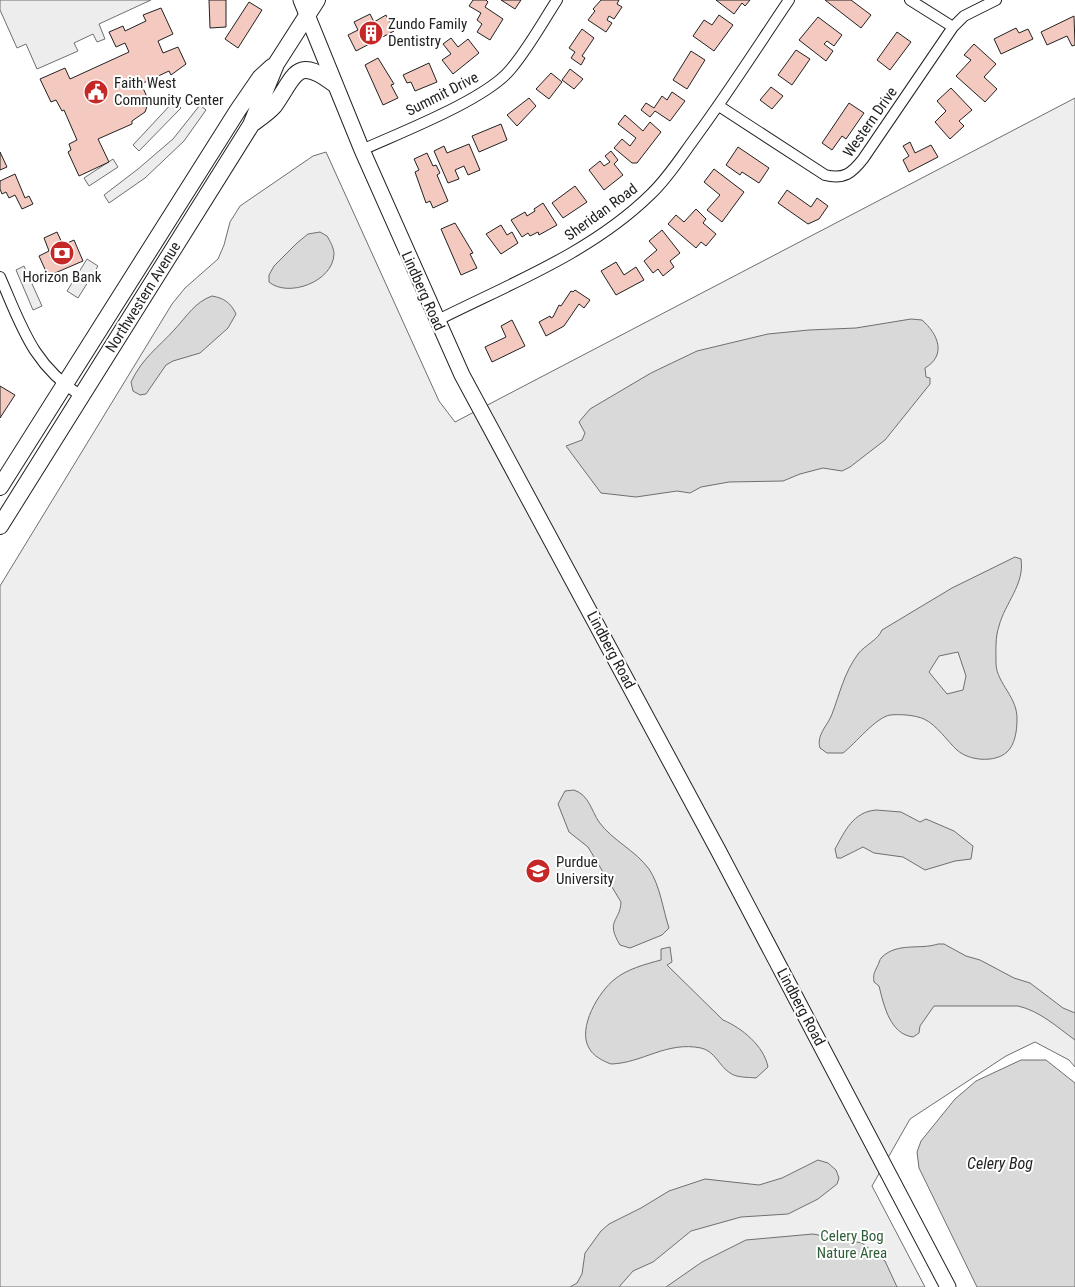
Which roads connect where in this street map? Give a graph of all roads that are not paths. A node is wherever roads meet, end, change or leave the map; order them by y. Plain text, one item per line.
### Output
1 (301, 0) edge
2 (317, 0) edge
3 (557, 0) edge
4 (789, 0) edge
5 (910, 0) edge
6 (996, 0) edge
7 (307, 16) junction
8 (953, 27) junction
9 (276, 64) junction
10 (333, 83) junction
11 (719, 106) junction
12 (252, 125) junction
13 (362, 150) junction
14 (0, 277) edge
15 (436, 322) junction
16 (64, 385) junction
17 (81, 396) junction
18 (0, 487) edge
19 (0, 526) edge
20 (948, 1287) edge

1 - 7 main road, Lindberg Road
2 - 7 main road, Northwestern Avenue
3 - 13 street, Summit Drive
4 - 11 street, Sheridan Road
5 - 8 street
6 - 8 street, Western Drive
7 - 9 main road, Northwestern Avenue
7 - 10 main road, Lindberg Road
8 - 11 street, Western Drive
9 - 12 main road, Northwestern Avenue
9 - 16 main road, Northwestern Avenue
10 - 12 main road
10 - 13 main road, Lindberg Road
11 - 15 street, Sheridan Road
12 - 17 main road, Northwestern Avenue
13 - 15 main road, Lindberg Road
14 - 16 street
15 - 20 main road, Lindberg Road
16 - 17 street
16 - 18 main road, Northwestern Avenue
17 - 19 main road, Northwestern Avenue

